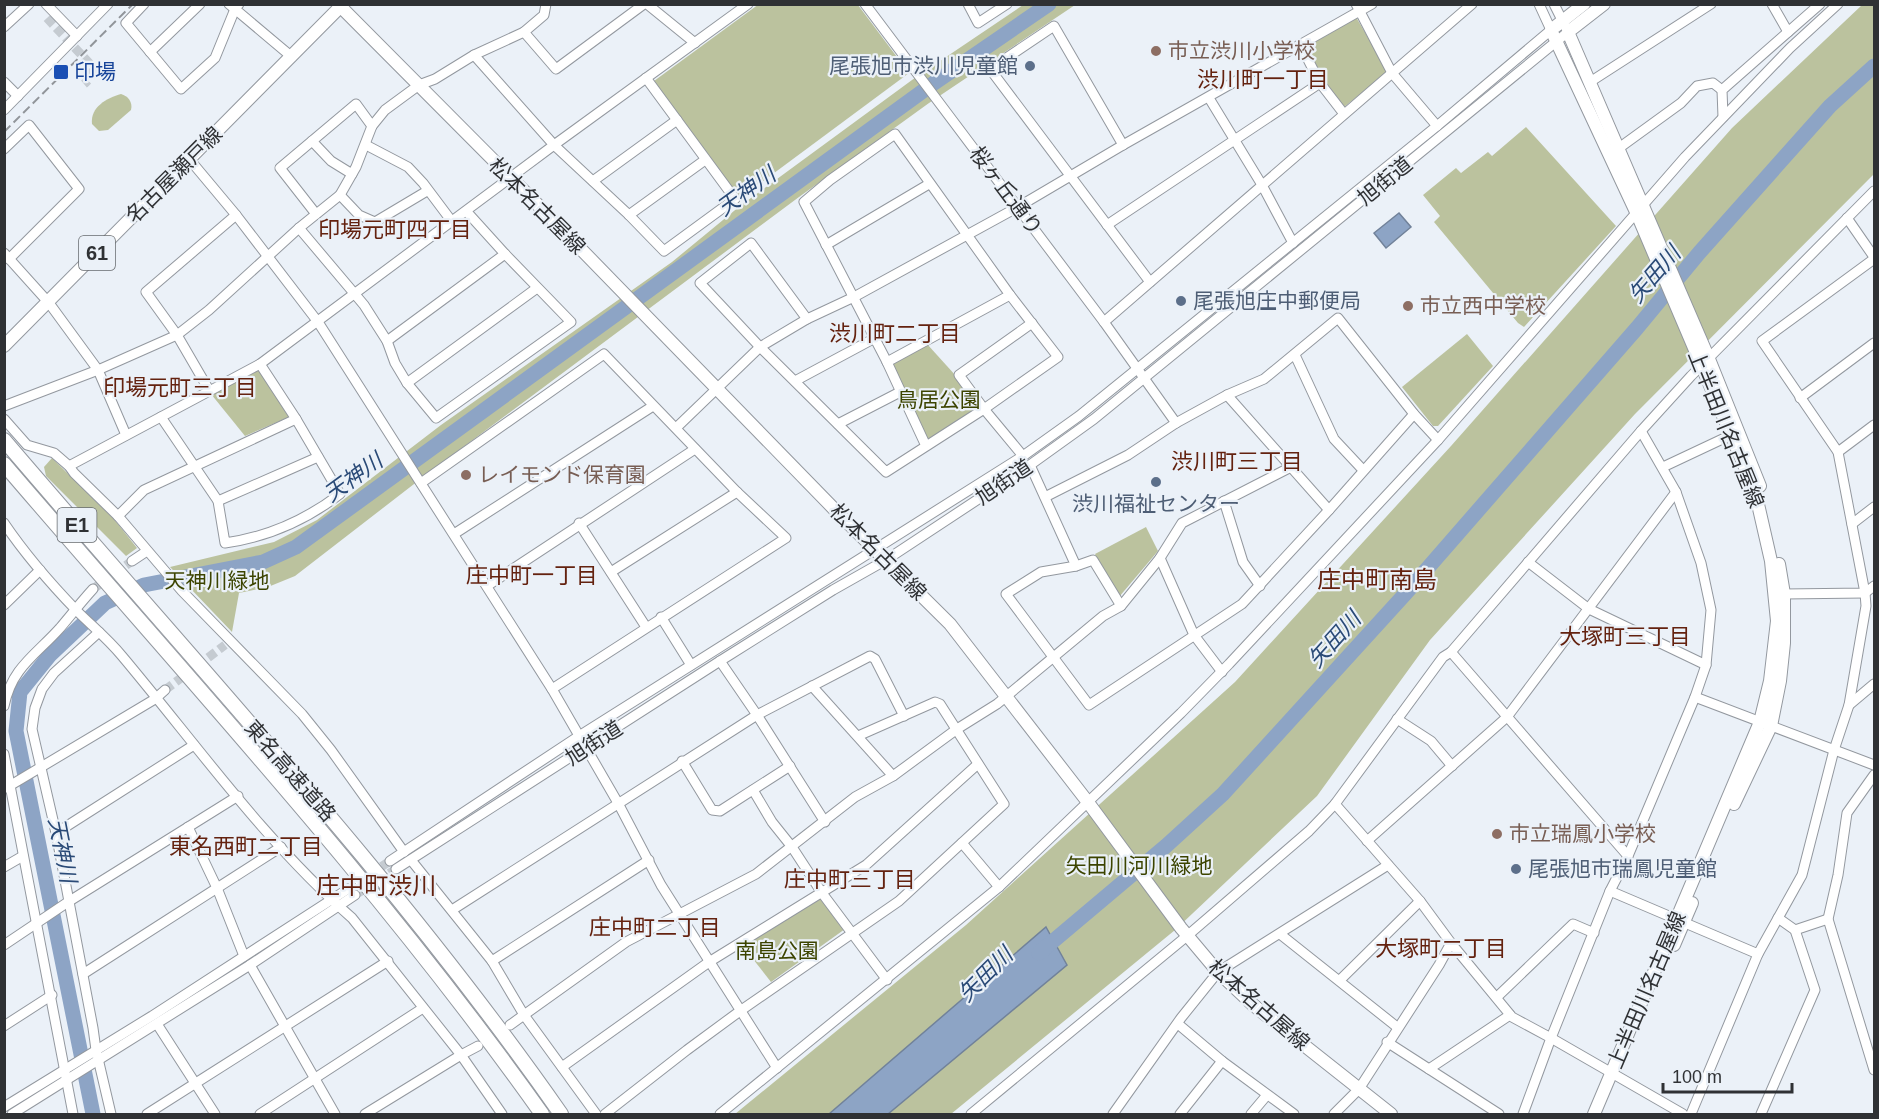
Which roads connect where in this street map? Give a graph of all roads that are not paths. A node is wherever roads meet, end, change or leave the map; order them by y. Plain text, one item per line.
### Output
1 (28, 4) edge
2 (46, 4) edge
3 (108, 4) edge
4 (144, 4) edge
5 (201, 4) edge
6 (546, 4) edge
7 (645, 4) edge
8 (747, 4) edge
9 (865, 4) edge
10 (968, 4) edge
11 (1007, 4) edge
12 (1372, 4) edge
13 (1472, 4) edge
14 (1539, 4) edge
15 (1554, 4) edge
16 (1584, 4) edge
17 (1604, 4) edge
18 (1711, 4) edge
19 (1772, 4) edge
20 (1820, 4) edge
21 (1838, 4) edge
22 (340, 5) edge
23 (234, 6) edge
24 (1358, 8) edge
25 (4, 27) edge
26 (1565, 27) junction
27 (524, 32) junction
28 (1788, 32) junction
29 (1554, 35) junction
30 (76, 36) junction
31 (695, 43) junction
32 (1300, 44) junction
33 (150, 52) junction
34 (474, 55) junction
35 (292, 57) junction
36 (1392, 73) junction
37 (646, 78) junction
38 (4, 82) edge
39 (1590, 82) junction
40 (1320, 83) junction
41 (419, 85) junction
42 (1722, 90) junction
43 (18, 96) junction
44 (1209, 98) junction
45 (4, 110) edge
46 (1344, 114) junction
47 (1723, 117) junction
48 (677, 120) junction
49 (372, 126) junction
50 (1437, 126) junction
51 (312, 141) junction
52 (1235, 142) junction
53 (366, 145) junction
54 (554, 145) junction
55 (1123, 145) junction
56 (1619, 148) junction
57 (4, 149) edge
58 (190, 160) junction
59 (705, 160) junction
60 (352, 174) junction
61 (1070, 177) junction
62 (510, 178) junction
63 (593, 181) junction
64 (929, 184) junction
65 (1262, 185) junction
66 (427, 191) junction
67 (1875, 191) edge
68 (340, 195) junction
69 (1018, 207) junction
70 (467, 212) junction
71 (316, 214) junction
72 (236, 215) junction
73 (629, 215) junction
74 (1642, 216) junction
75 (1847, 218) junction
76 (453, 223) junction
77 (1107, 225) junction
78 (299, 228) junction
79 (966, 234) junction
80 (1293, 243) junction
81 (826, 245) junction
82 (505, 254) junction
83 (7, 256) edge
84 (268, 256) junction
85 (1875, 258) edge
86 (1150, 282) junction
87 (537, 288) junction
88 (354, 295) junction
89 (1010, 295) junction
90 (854, 297) junction
91 (49, 303) junction
92 (807, 319) junction
93 (318, 322) junction
94 (1104, 322) junction
95 (1032, 323) junction
96 (177, 335) junction
97 (875, 338) junction
98 (387, 341) junction
99 (1875, 343) edge
100 (4, 346) edge
101 (760, 347) junction
102 (1294, 355) junction
103 (1704, 361) junction
104 (887, 362) junction
105 (260, 364) junction
106 (1137, 368) junction
107 (98, 370) junction
108 (1145, 379) junction
109 (795, 381) junction
110 (407, 383) junction
111 (716, 387) junction
112 (209, 390) junction
113 (900, 392) junction
114 (1227, 395) junction
115 (1800, 398) junction
116 (4, 406) edge
117 (653, 406) junction
118 (984, 409) junction
119 (1414, 414) junction
120 (161, 417) junction
121 (4, 419) edge
122 (296, 419) junction
123 (1176, 423) junction
124 (838, 424) junction
125 (1875, 425) edge
126 (676, 428) junction
127 (1641, 431) junction
128 (126, 435) junction
129 (1731, 435) junction
130 (4, 440) edge
131 (1438, 440) junction
132 (926, 446) junction
133 (695, 449) junction
134 (1838, 452) junction
135 (1023, 456) junction
136 (318, 457) junction
137 (4, 464) edge
138 (1030, 465) junction
139 (69, 466) junction
140 (194, 466) junction
141 (1291, 467) junction
142 (1663, 467) junction
143 (1363, 470) junction
144 (419, 480) junction
145 (737, 492) junction
146 (1676, 492) junction
147 (1046, 497) junction
148 (218, 501) junction
149 (1224, 501) junction
150 (1875, 507) edge
151 (1329, 510) junction
152 (118, 516) junction
153 (579, 523) junction
154 (1852, 524) junction
155 (5, 525) edge
156 (454, 534) junction
157 (874, 550) junction
158 (147, 551) junction
159 (1160, 558) junction
160 (886, 560) junction
161 (132, 561) tunnel mouth
162 (1528, 562) junction
163 (1076, 566) junction
164 (40, 570) junction
165 (611, 572) junction
166 (487, 586) junction
167 (1260, 586) junction
168 (1875, 586) edge
169 (93, 589) tunnel mouth
170 (1865, 593) junction
171 (1784, 594) junction
172 (4, 605) edge
173 (1121, 606) junction
174 (1589, 609) junction
175 (76, 610) junction
176 (661, 617) junction
177 (646, 627) junction
178 (97, 630) junction
179 (1194, 635) junction
180 (1451, 652) junction
181 (1053, 657) junction
182 (720, 661) junction
183 (691, 665) junction
184 (1706, 665) junction
185 (1222, 672) junction
186 (1875, 684) edge
187 (812, 686) junction
188 (552, 689) junction
189 (165, 690) tunnel mouth
190 (6, 692) edge
191 (1006, 695) junction
192 (1695, 697) junction
193 (155, 699) junction
194 (1849, 705) junction
195 (4, 706) edge
196 (757, 715) junction
197 (904, 716) junction
198 (1507, 717) junction
199 (1397, 718) junction
200 (1766, 724) junction
201 (957, 729) junction
202 (579, 736) junction
203 (858, 736) junction
204 (194, 745) junction
205 (586, 748) junction
206 (1834, 750) junction
207 (4, 754) edge
208 (682, 761) junction
209 (978, 764) junction
210 (1875, 765) edge
211 (790, 766) junction
212 (1452, 766) junction
213 (41, 767) junction
214 (1875, 775) edge
215 (893, 776) junction
216 (10, 786) edge
217 (753, 790) junction
218 (238, 796) junction
219 (1087, 801) junction
220 (618, 803) junction
221 (1335, 804) junction
222 (825, 822) junction
223 (188, 827) junction
224 (56, 833) junction
225 (1367, 841) junction
226 (962, 843) junction
227 (281, 847) junction
228 (792, 848) junction
229 (23, 856) junction
230 (407, 856) junction
231 (1628, 856) junction
232 (649, 860) junction
233 (393, 865) tunnel mouth
234 (1388, 865) junction
235 (4, 867) edge
236 (999, 887) junction
237 (217, 888) junction
238 (1610, 891) junction
239 (351, 892) tunnel mouth
240 (822, 893) junction
241 (1420, 901) junction
242 (335, 903) junction
243 (65, 905) junction
244 (452, 910) junction
245 (678, 914) junction
246 (1778, 918) junction
247 (1828, 919) junction
248 (1680, 920) junction
249 (39, 922) junction
250 (1796, 930) junction
251 (1184, 932) junction
252 (851, 933) junction
253 (1594, 933) junction
254 (1280, 934) junction
255 (1450, 944) junction
256 (4, 945) edge
257 (1758, 954) junction
258 (244, 956) junction
259 (388, 961) junction
260 (492, 962) junction
261 (710, 962) junction
262 (250, 965) junction
263 (1218, 972) junction
264 (83, 974) junction
265 (887, 980) junction
266 (1340, 980) junction
267 (52, 995) junction
268 (1497, 997) junction
269 (423, 1008) junction
270 (740, 1011) junction
271 (524, 1015) junction
272 (1510, 1015) junction
273 (157, 1024) junction
274 (1178, 1024) junction
275 (510, 1025) dead end
276 (4, 1026) edge
277 (1397, 1027) junction
278 (286, 1028) junction
279 (1551, 1038) junction
280 (1387, 1042) junction
281 (478, 1046) dead end
282 (93, 1052) junction
283 (460, 1054) junction
284 (1222, 1061) junction
285 (95, 1063) junction
286 (562, 1067) junction
287 (777, 1068) junction
288 (1429, 1069) junction
289 (1875, 1070) edge
290 (68, 1073) junction
291 (1615, 1075) junction
292 (315, 1080) junction
293 (196, 1085) junction
294 (1359, 1089) junction
295 (1267, 1095) junction
296 (4, 1107) edge
297 (500, 1112) edge
298 (12, 1114) edge
299 (73, 1114) edge
300 (111, 1114) edge
301 (147, 1114) edge
302 (215, 1114) edge
303 (260, 1114) edge
304 (335, 1114) edge
305 (365, 1114) edge
306 (488, 1114) edge
307 (542, 1114) edge
308 (561, 1114) edge
309 (596, 1114) edge
310 (605, 1114) edge
311 (720, 1114) edge
312 (970, 1114) edge
313 (1113, 1114) edge
314 (1180, 1114) edge
315 (1251, 1114) edge
316 (1294, 1114) edge
317 (1334, 1114) edge
318 (1391, 1114) edge
319 (1499, 1114) edge
320 (1523, 1114) edge
321 (1594, 1114) edge
322 (1602, 1114) edge
323 (1683, 1114) edge
324 (1692, 1114) edge
325 (1761, 1114) edge

1 - 25 street
2 - 30 street
3 - 30 street
4 - 33 street
5 - 33 street
6 - 27 street
7 - 27 street
7 - 31 street
8 - 31 street
9 - 69 street, 桜ヶ丘通り
10 - 11 street
12 - 24 street
13 - 36 street
14 - 29 street
15 - 26 street
16 - 26 main road
17 - 26 main road
18 - 39 street
19 - 28 street
20 - 28 street
21 - 47 street
22 - 35 main road, 名古屋瀬戸線 / 61
22 - 41 main road, 松本名古屋線
23 - 33 street
23 - 35 street
24 - 32 street
24 - 36 street
26 - 29 main road
26 - 39 main road, 上半田川名古屋線
27 - 34 street
28 - 42 street
29 - 50 street, 旭街道
29 - 74 main road, 上半田川名古屋線
29 - 108 street, 旭街道
30 - 43 street
31 - 37 street
32 - 40 street
32 - 44 street
34 - 41 street
34 - 54 street
35 - 58 main road, 名古屋瀬戸線 / 61
36 - 46 street
36 - 50 street
37 - 48 street
37 - 54 street
38 - 43 street
39 - 56 main road, 上半田川名古屋線
40 - 46 street
40 - 52 street
41 - 49 street
41 - 62 main road, 松本名古屋線
42 - 47 street
42 - 56 street
43 - 45 street
44 - 52 street
44 - 55 street
46 - 65 street
47 - 74 street
48 - 59 street
48 - 63 street
49 - 51 street
49 - 53 street
50 - 80 street, 旭街道
51 - 60 street
51 - 71 street
52 - 65 street
52 - 77 street
53 - 60 street
53 - 66 street
54 - 62 street
54 - 63 street
55 - 61 street
55 - 61 street
56 - 74 main road, 上半田川名古屋線
57 - 83 street
58 - 72 street
58 - 91 main road, 名古屋瀬戸線 / 61
59 - 73 street
59 - 73 street
60 - 68 street
61 - 69 street
61 - 77 street
62 - 70 street
62 - 111 main road, 松本名古屋線
63 - 73 street
64 - 79 street
64 - 81 street
64 - 81 street
65 - 80 street
65 - 86 street
66 - 68 street
66 - 76 street
67 - 75 street
68 - 71 street
69 - 79 street
69 - 94 street, 桜ヶ丘通り
70 - 76 street
70 - 82 street
71 - 78 street
72 - 84 street
72 - 96 street
74 - 103 main road, 上半田川名古屋線
74 - 103 main road, 上半田川名古屋線
74 - 131 street
75 - 85 street
75 - 103 street
76 - 88 street
77 - 86 street
78 - 84 street
78 - 88 street
79 - 89 street
79 - 90 street
80 - 106 street, 旭街道
81 - 90 street
82 - 87 street
82 - 98 street
83 - 91 street
84 - 93 street
84 - 96 street
85 - 115 street
86 - 94 street
87 - 110 street
87 - 110 street
88 - 93 street
88 - 98 street
89 - 95 street
89 - 104 street
90 - 92 street
90 - 97 street
91 - 100 main road, 名古屋瀬戸線 / 61
91 - 107 street
92 - 101 street
92 - 101 street
93 - 105 street
93 - 144 street
94 - 106 street, 桜ヶ丘通り
95 - 118 street
95 - 118 street
96 - 107 street
96 - 112 street
97 - 104 street
97 - 109 street
98 - 110 street
99 - 115 street
101 - 109 street
101 - 111 street
102 - 114 street
102 - 119 street
102 - 143 street
103 - 127 street
103 - 129 main road, 上半田川名古屋線
103 - 171 main road, 上半田川名古屋線
104 - 113 street
105 - 112 street
105 - 122 street
106 - 108 street, 桜ヶ丘通り
106 - 135 street, 旭街道
107 - 116 street
107 - 128 street
108 - 123 street, 桜ヶ丘通り
108 - 138 street, 旭街道
109 - 124 street
111 - 126 street
111 - 157 main road, 松本名古屋線
112 - 120 street
113 - 124 street
113 - 132 street
114 - 123 street
114 - 141 street
115 - 134 street
117 - 126 street
117 - 144 street
117 - 156 street
118 - 132 street
118 - 135 street
119 - 131 street
119 - 143 street
120 - 128 street
120 - 140 street
121 - 139 street
122 - 136 street
122 - 140 street
123 - 147 street
124 - 132 street
125 - 134 street
126 - 133 street
127 - 142 street
127 - 162 street
128 - 139 street
129 - 142 street
129 - 200 main road, 上半田川名古屋線
130 - 308 highway, 東名高速道路 / E1
131 - 185 street
133 - 145 street
133 - 153 street
134 - 154 street
135 - 157 street, 旭街道
136 - 148 street
136 - 148 street
137 - 307 highway, 東名高速道路 / E1
138 - 147 street
138 - 160 street, 旭街道
139 - 152 street
140 - 148 street
140 - 152 street
141 - 149 street
141 - 151 street
142 - 146 street
143 - 151 street
144 - 156 street
145 - 165 street
145 - 176 street
146 - 174 street
146 - 184 street
147 - 163 street
149 - 159 street
149 - 167 street
150 - 154 street
151 - 167 street
152 - 158 street
153 - 165 street
153 - 166 street
154 - 170 street
155 - 164 street
156 - 166 street
157 - 160 main road, 松本名古屋線
157 - 183 street, 旭街道
158 - 161 street
158 - 230 street
159 - 173 street
159 - 179 street
160 - 182 street, 旭街道
160 - 191 main road, 松本名古屋線
162 - 174 street
162 - 180 street
163 - 173 street
163 - 181 street
164 - 172 street
164 - 175 street
165 - 177 street
166 - 188 street
167 - 179 street
168 - 170 street
169 - 175 street
170 - 171 street
170 - 194 street
171 - 200 main road, 上半田川名古屋線
173 - 181 street
174 - 184 street
174 - 198 street
175 - 178 street
175 - 190 street
176 - 177 street
176 - 183 street
177 - 188 street
178 - 193 street
178 - 213 street
179 - 181 street
179 - 185 street
180 - 198 street
180 - 199 street
181 - 191 street
182 - 196 street
182 - 205 street, 旭街道
183 - 202 street, 旭街道
184 - 192 street
185 - 219 street
186 - 194 street
187 - 196 street
187 - 197 street
187 - 203 street
188 - 202 street
189 - 193 street
190 - 195 street
191 - 201 street
191 - 219 main road, 松本名古屋線
192 - 200 street
192 - 231 street
193 - 204 street
193 - 213 street
194 - 206 street
196 - 208 street
196 - 211 street
197 - 201 street
197 - 203 street
198 - 212 street
198 - 231 street
199 - 212 street
199 - 221 street
200 - 206 street
200 - 248 main road, 上半田川名古屋線
201 - 209 street
201 - 215 street
202 - 205 street
202 - 230 street, 旭街道
203 - 215 street
204 - 218 street
204 - 224 street
205 - 220 street
205 - 230 street, 旭街道
206 - 210 street
206 - 246 street
207 - 216 street
208 - 217 street
208 - 220 street
209 - 226 street
209 - 240 street
211 - 217 street
211 - 222 street
212 - 225 street
213 - 216 street
213 - 224 street
214 - 247 street
215 - 222 street
216 - 229 street
217 - 228 street
218 - 223 street
218 - 227 street
219 - 236 street
219 - 251 main road, 松本名古屋線
220 - 232 street
220 - 244 street
221 - 225 street
221 - 251 street
222 - 228 street
223 - 237 street
223 - 243 street
224 - 243 street
225 - 234 street
226 - 236 street
226 - 252 street
227 - 237 street
227 - 242 street
228 - 240 street
228 - 245 street
229 - 235 street
229 - 249 street
230 - 233 street, 旭街道
230 - 244 street
231 - 238 street
232 - 245 street
232 - 260 street
234 - 241 street
234 - 254 street
236 - 265 street
237 - 258 street
237 - 264 street
238 - 248 street
238 - 253 street
239 - 242 street
240 - 252 street
240 - 261 street
241 - 255 street
241 - 266 street
242 - 258 street
242 - 259 street
242 - 262 street
243 - 249 street
243 - 264 street
244 - 260 street
245 - 261 street
245 - 271 street
246 - 250 street
246 - 257 street
247 - 250 street
247 - 289 street
248 - 257 street
248 - 291 main road, 上半田川名古屋線
249 - 256 street
249 - 267 street
250 - 325 street
251 - 263 main road, 松本名古屋線
251 - 312 street
252 - 265 street
252 - 270 street
253 - 268 street
253 - 279 street
254 - 263 street
254 - 266 street
255 - 268 street
255 - 277 street
257 - 324 street
258 - 282 street
259 - 269 street
259 - 278 street
260 - 271 street
261 - 270 street
261 - 286 street
262 - 273 street
262 - 278 street
263 - 274 street
263 - 294 main road, 松本名古屋線
264 - 282 street
265 - 287 street
266 - 277 street
267 - 276 street
267 - 290 street
268 - 272 street
269 - 283 street
269 - 292 street
270 - 287 street
270 - 310 street
271 - 275 street
271 - 286 street
272 - 279 street
272 - 288 street
273 - 285 street
273 - 293 street
274 - 284 street
274 - 313 street
277 - 280 street
278 - 292 street
278 - 293 street
279 - 291 street
279 - 320 street
280 - 288 street
280 - 294 street
281 - 283 street
282 - 285 street
282 - 290 street
283 - 297 street
283 - 305 street
284 - 295 street
284 - 314 street
285 - 290 street
285 - 300 street
286 - 309 street
287 - 311 street
288 - 319 street
290 - 296 street
290 - 298 street
290 - 299 street
291 - 321 main road, 上半田川名古屋線
291 - 322 main road, 上半田川名古屋線
291 - 323 street
292 - 303 street
292 - 304 street
293 - 301 street
293 - 302 street
294 - 317 street
294 - 318 main road, 松本名古屋線
295 - 315 street
295 - 316 street
297 - 306 street

